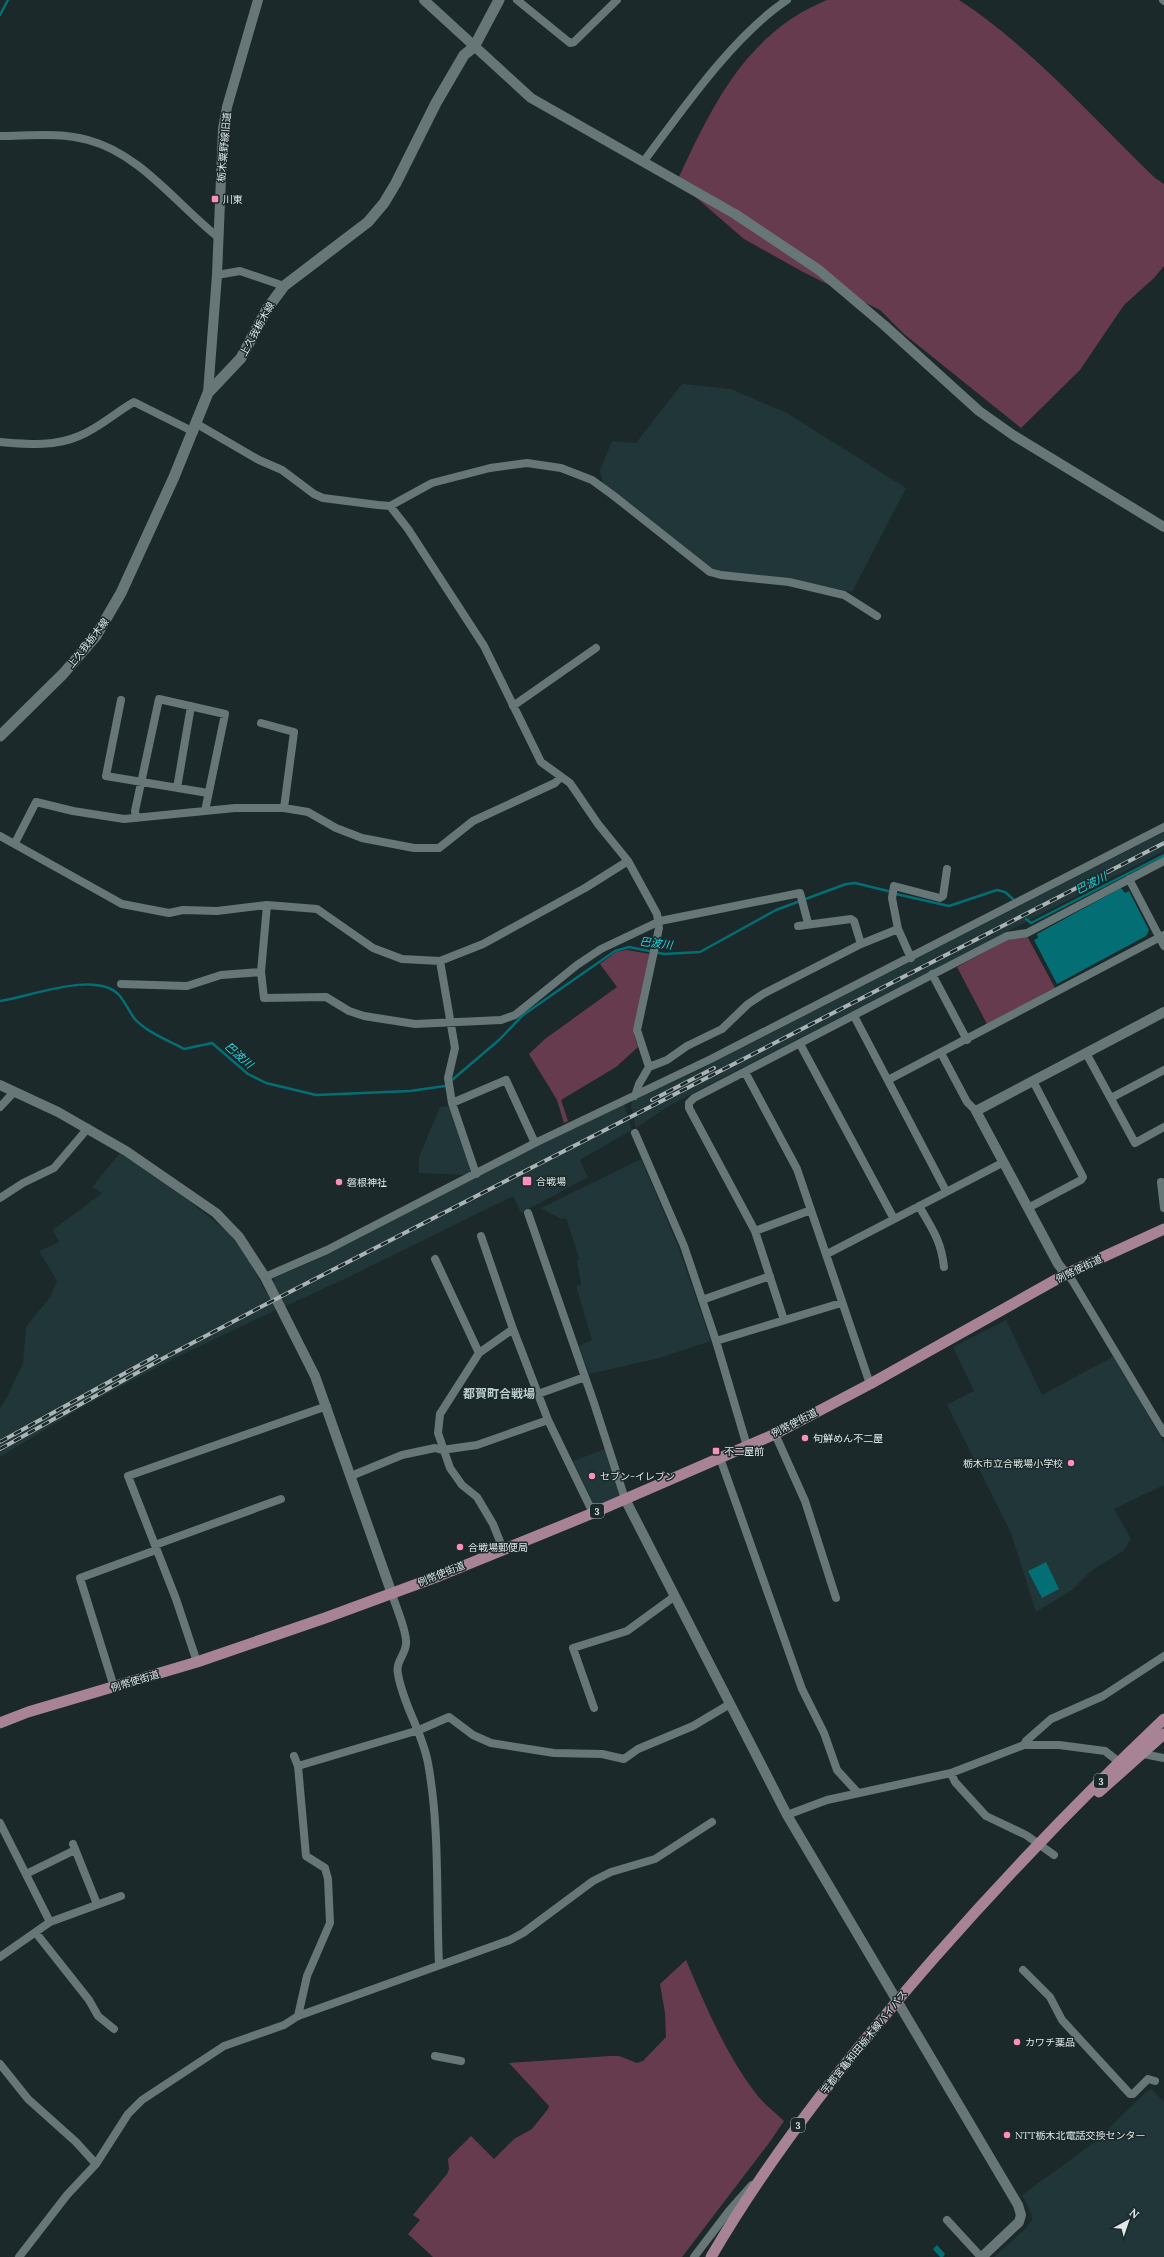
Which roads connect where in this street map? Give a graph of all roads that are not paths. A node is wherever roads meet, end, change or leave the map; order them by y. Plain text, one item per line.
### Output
1 (258, 0) edge
2 (424, 0) edge
3 (499, 0) edge
4 (517, 0) edge
5 (617, 0) edge
6 (786, 0) edge
7 (474, 47) junction
8 (0, 136) edge
9 (644, 161) junction
10 (219, 238) junction
11 (217, 275) junction
12 (284, 286) junction
13 (208, 393) junction
14 (195, 428) junction
15 (0, 442) edge
16 (390, 506) junction
17 (1164, 527) edge
18 (876, 616) dead end
19 (596, 648) dead end
20 (121, 700) dead end
21 (191, 706) junction
22 (513, 706) junction
23 (261, 723) dead end
24 (0, 736) edge
25 (561, 777) junction
26 (142, 781) junction
27 (177, 788) junction
28 (208, 793) junction
29 (284, 808) junction
30 (206, 811) junction
31 (136, 818) junction
32 (1164, 827) edge
33 (0, 836) edge
34 (15, 843) junction
35 (628, 861) junction
36 (1164, 861) edge
37 (947, 869) dead end
38 (1129, 880) junction
39 (267, 905) junction
40 (660, 921) junction
41 (808, 923) junction
42 (798, 926) dead end
43 (898, 929) junction
44 (1162, 936) edge
45 (861, 944) junction
46 (1164, 946) edge
47 (911, 958) junction
48 (440, 961) junction
49 (261, 972) junction
50 (932, 974) junction
51 (121, 984) dead end
52 (1164, 1012) edge
53 (854, 1016) junction
54 (451, 1024) junction
55 (967, 1040) junction
56 (800, 1044) junction
57 (941, 1053) junction
58 (1086, 1053) junction
59 (649, 1067) junction
60 (1164, 1070) edge
61 (745, 1072) junction
62 (888, 1080) junction
63 (1033, 1081) junction
64 (0, 1085) edge
65 (14, 1092) junction
66 (635, 1096) junction
67 (1111, 1098) junction
68 (452, 1103) junction
69 (0, 1107) edge
70 (976, 1111) junction
71 (1164, 1127) edge
72 (88, 1128) junction
73 (635, 1133) dead end
74 (535, 1143) junction
75 (1004, 1162) junction
76 (476, 1174) junction
77 (1162, 1182) dead end
78 (946, 1191) junction
79 (0, 1198) edge
80 (919, 1206) junction
81 (1028, 1208) junction
82 (1164, 1208) edge
83 (811, 1210) junction
84 (528, 1213) dead end
85 (894, 1219) junction
86 (1164, 1229) edge
87 (755, 1231) junction
88 (481, 1236) dead end
89 (827, 1254) junction
90 (435, 1259) dead end
91 (944, 1267) dead end
92 (1066, 1274) junction
93 (770, 1276) junction
94 (265, 1277) junction
95 (702, 1300) junction
96 (841, 1303) junction
97 (784, 1320) junction
98 (513, 1329) junction
99 (716, 1341) junction
100 (479, 1353) junction
101 (585, 1377) junction
102 (870, 1384) junction
103 (538, 1394) junction
104 (327, 1406) junction
105 (548, 1420) junction
106 (1164, 1433) edge
107 (774, 1434) junction
108 (747, 1446) junction
109 (442, 1450) junction
110 (720, 1458) junction
111 (351, 1476) junction
112 (281, 1499) dead end
113 (625, 1499) junction
114 (593, 1513) junction
115 (156, 1547) junction
116 (503, 1550) junction
117 (392, 1594) junction
118 (675, 1596) junction
119 (836, 1598) dead end
120 (1164, 1656) edge
121 (197, 1662) junction
122 (114, 1687) junction
123 (730, 1704) junction
124 (594, 1708) dead end
125 (1164, 1719) edge
126 (0, 1723) edge
127 (419, 1730) junction
128 (1164, 1734) edge
129 (1024, 1745) junction
130 (1137, 1752) junction
131 (294, 1756) dead end
132 (1164, 1758) edge
133 (1119, 1762) junction
134 (298, 1766) junction
135 (951, 1773) junction
136 (858, 1793) junction
137 (787, 1815) junction
138 (712, 1822) dead end
139 (0, 1823) edge
140 (2, 1832) edge
141 (1039, 1843) junction
142 (1054, 1855) dead end
143 (26, 1874) junction
144 (121, 1896) dead end
145 (97, 1904) junction
146 (50, 1922) junction
147 (36, 1932) junction
148 (0, 1957) edge
149 (438, 1965) junction
150 (1023, 1970) dead end
151 (896, 2001) junction
152 (298, 2016) junction
153 (114, 2030) dead end
154 (435, 2056) dead end
155 (461, 2062) dead end
156 (0, 2064) edge
157 (1155, 2082) dead end
158 (96, 2164) junction
159 (760, 2177) junction
160 (947, 2220) dead end
161 (19, 2257) edge
162 (694, 2257) edge
163 (711, 2257) edge
164 (981, 2257) edge

1 - 10 street, 栃木粟野線旧道
2 - 7 street
3 - 7 main road, 上久我栃木線
4 - 5 street
6 - 9 street
7 - 9 street
7 - 12 main road, 上久我栃木線
8 - 10 street
9 - 17 street
10 - 11 street, 栃木粟野線旧道
11 - 12 street
11 - 13 street, 栃木粟野線旧道
12 - 13 main road, 上久我栃木線
13 - 14 main road, 上久我栃木線
14 - 15 street
14 - 16 street
14 - 24 main road, 上久我栃木線
16 - 18 street
16 - 22 street
19 - 22 street
20 - 26 street
21 - 26 street
21 - 27 street
21 - 28 street
22 - 25 street
23 - 29 street
25 - 29 street
25 - 35 street
26 - 27 street
26 - 31 street
27 - 28 street
28 - 30 street
29 - 30 street
30 - 31 street
31 - 34 street
32 - 47 street
33 - 34 street
34 - 39 street
35 - 40 street
35 - 48 street
36 - 38 street
37 - 43 street
38 - 44 street
38 - 50 street
39 - 48 street
39 - 49 street
40 - 41 street
40 - 54 street
40 - 59 street
41 - 42 street
41 - 45 street
43 - 45 street
43 - 47 street
44 - 46 street
44 - 55 street
45 - 59 street
47 - 66 street
48 - 54 street
49 - 51 street
49 - 54 street
50 - 53 street
50 - 55 street
52 - 58 street
53 - 56 street
53 - 62 street
54 - 68 street
55 - 57 street
56 - 61 street
56 - 85 street
57 - 62 street
57 - 70 street
58 - 63 street
58 - 67 street
59 - 66 street
60 - 67 street
61 - 83 street
61 - 87 street
62 - 78 street
63 - 70 street
63 - 81 street
64 - 65 street
65 - 69 street
65 - 72 street
66 - 74 street
67 - 71 street
68 - 74 street
68 - 76 street
70 - 75 street
72 - 79 street
72 - 94 street
73 - 95 street
74 - 76 street
75 - 78 street
75 - 81 street
76 - 94 street
77 - 82 street
78 - 80 street
80 - 85 street
80 - 91 street
81 - 92 street
83 - 87 street
83 - 89 street
84 - 101 street
85 - 89 street
86 - 92 main road, 例幣使街道 / 3
87 - 93 street
88 - 98 street
89 - 96 street
90 - 100 street
92 - 102 main road, 例幣使街道 / 3
92 - 106 street
93 - 95 street
93 - 97 street
94 - 104 street
95 - 99 street
96 - 97 street
96 - 102 street
97 - 99 street
98 - 100 street
98 - 103 street
99 - 108 street
100 - 109 street
101 - 103 street
101 - 113 street
102 - 107 main road, 例幣使街道 / 3
103 - 105 street
104 - 111 street
104 - 115 street
105 - 109 street
105 - 114 street
107 - 108 main road, 例幣使街道 / 3
107 - 119 street
108 - 110 main road, 例幣使街道 / 3
109 - 111 street
109 - 116 street
110 - 113 main road, 例幣使街道 / 3
110 - 136 street
111 - 117 street
112 - 115 street
113 - 114 main road, 例幣使街道 / 3
113 - 118 street
114 - 116 main road, 例幣使街道 / 3
115 - 121 street
115 - 122 street
116 - 117 main road, 例幣使街道 / 3
117 - 121 main road, 例幣使街道 / 3
117 - 127 street
118 - 123 street
118 - 124 street
120 - 129 street
121 - 122 main road, 例幣使街道 / 3
122 - 126 main road, 例幣使街道 / 3
123 - 127 street
123 - 137 street
125 - 130 main road, 宇都宮亀和田栃木線バイパス / 3
127 - 134 street
127 - 149 street
128 - 130 main road, 宇都宮亀和田栃木線バイパス / 3
129 - 133 street
129 - 135 street
130 - 132 street
130 - 133 main road, 宇都宮亀和田栃木線バイパス / 3
130 - 141 main road, 宇都宮亀和田栃木線バイパス / 3
131 - 134 street
133 - 141 main road, 宇都宮亀和田栃木線バイパス / 3
134 - 152 street
135 - 136 street
135 - 141 street
136 - 137 street
137 - 151 street
138 - 149 street
139 - 140 street
140 - 143 street
141 - 142 street
141 - 151 main road, 宇都宮亀和田栃木線バイパス / 3
143 - 145 street
143 - 146 street
144 - 145 street
145 - 146 street
146 - 147 street
147 - 148 street
147 - 153 street
149 - 152 street
150 - 157 street
151 - 159 main road, 宇都宮亀和田栃木線バイパス / 3
151 - 164 street
152 - 158 street
154 - 155 street
156 - 158 street
158 - 161 street
159 - 162 street
159 - 163 main road, 宇都宮亀和田栃木線バイパス / 3
160 - 164 street

